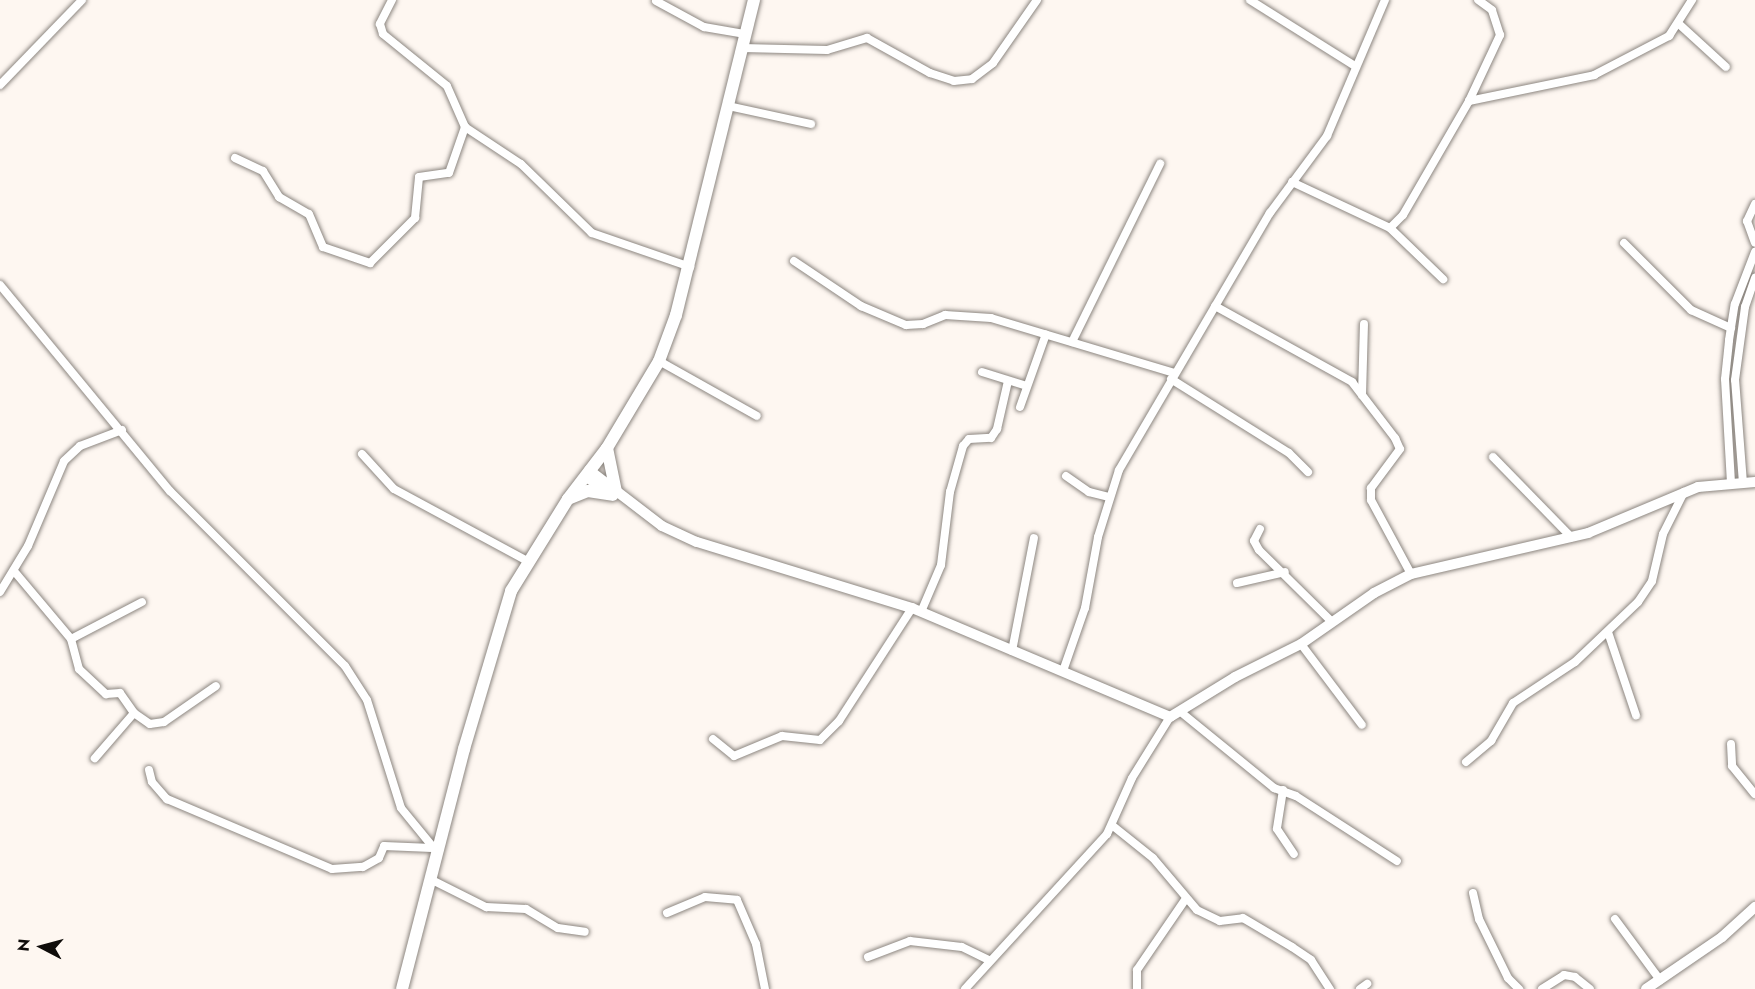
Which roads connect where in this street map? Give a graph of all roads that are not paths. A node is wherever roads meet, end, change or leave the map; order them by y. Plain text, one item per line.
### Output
1 (82, 0) edge
2 (392, 0) edge
3 (754, 0) edge
4 (1037, 0) edge
5 (1250, 0) edge
6 (1478, 0) edge
7 (1692, 0) edge
8 (656, 1) edge
9 (1383, 1) edge
10 (1680, 25) junction
11 (745, 34) junction
12 (742, 48) junction
13 (1355, 66) junction
14 (1726, 67) dead end
15 (0, 85) edge
16 (1469, 101) junction
17 (728, 106) junction
18 (811, 124) dead end
19 (465, 128) junction
20 (235, 158) dead end
21 (1160, 164) dead end
22 (1292, 182) junction
23 (1755, 204) edge
24 (1390, 228) junction
25 (1624, 243) dead end
26 (1755, 243) edge
27 (1755, 252) edge
28 (794, 261) dead end
29 (690, 267) junction
30 (1755, 278) edge
31 (1443, 279) dead end
32 (0, 285) edge
33 (1215, 306) junction
34 (1364, 324) dead end
35 (1731, 328) junction
36 (1046, 334) junction
37 (1072, 342) junction
38 (659, 361) junction
39 (982, 372) dead end
40 (1173, 376) junction
41 (1365, 377) junction
42 (1008, 381) junction
43 (1352, 382) junction
44 (1027, 386) junction
45 (1362, 395) junction
46 (1020, 407) dead end
47 (757, 416) dead end
48 (122, 430) junction
49 (608, 448) junction
50 (362, 454) dead end
51 (1493, 457) dead end
52 (1308, 472) dead end
53 (587, 473) junction
54 (1066, 476) dead end
55 (1755, 482) edge
56 (1731, 483) junction
57 (1743, 483) junction
58 (1684, 492) junction
59 (616, 494) junction
60 (1109, 496) junction
61 (568, 499) junction
62 (1260, 529) dead end
63 (1571, 537) junction
64 (1034, 538) dead end
65 (527, 561) junction
66 (14, 571) junction
67 (1285, 572) junction
68 (1411, 573) junction
69 (1237, 584) dead end
70 (0, 592) edge
71 (142, 602) dead end
72 (916, 610) junction
73 (1331, 621) junction
74 (1608, 632) junction
75 (71, 639) junction
76 (1301, 644) junction
77 (1012, 651) junction
78 (1063, 670) junction
79 (216, 686) dead end
80 (134, 713) junction
81 (1182, 713) junction
82 (1636, 715) dead end
83 (1170, 717) junction
84 (1362, 725) dead end
85 (713, 739) dead end
86 (1731, 744) dead end
87 (95, 758) dead end
88 (1466, 762) dead end
89 (149, 770) dead end
90 (1283, 790) junction
91 (1755, 794) edge
92 (1113, 826) junction
93 (435, 850) junction
94 (1294, 854) dead end
95 (1397, 861) dead end
96 (430, 879) junction
97 (1473, 893) dead end
98 (1185, 900) junction
99 (1755, 907) edge
100 (667, 914) dead end
101 (1615, 919) dead end
102 (585, 932) dead end
103 (868, 957) dead end
104 (989, 960) junction
105 (1660, 980) junction
106 (402, 989) edge
107 (765, 989) edge
108 (965, 989) edge
109 (1137, 989) edge
110 (1330, 989) edge
111 (1519, 989) edge
112 (1542, 989) edge
113 (1590, 989) edge
114 (1646, 989) edge

1 - 15 street
2 - 19 street
3 - 11 main road
4 - 12 street
5 - 13 street
6 - 16 street
7 - 10 street
8 - 11 street
9 - 13 street
10 - 14 street
10 - 16 street
11 - 12 main road
12 - 17 main road
13 - 22 street
16 - 24 street
17 - 18 street
17 - 29 main road
19 - 20 street
19 - 29 street
21 - 37 street
22 - 24 street
22 - 33 street
23 - 26 street
24 - 31 street
25 - 35 street
27 - 35 street
28 - 36 street
29 - 38 main road
30 - 57 street
32 - 48 street
33 - 40 street
33 - 43 street
34 - 41 street
35 - 56 street
36 - 37 street
36 - 44 street
37 - 40 street
38 - 47 street
38 - 49 main road
39 - 42 street
40 - 52 street
40 - 60 street
41 - 43 street
41 - 45 street
42 - 44 street
42 - 72 street
43 - 45 street
44 - 46 street
45 - 68 street
48 - 66 street
48 - 93 street
49 - 53 main road
49 - 59 main road
50 - 65 street
51 - 63 street
53 - 59 street
53 - 61 main road
54 - 60 street
55 - 57 street
56 - 57 street
56 - 58 street
58 - 63 street
58 - 74 street
59 - 61 main road
59 - 72 street
60 - 78 street
61 - 65 main road
62 - 67 street
63 - 68 street
64 - 77 street
65 - 93 main road
66 - 70 street
66 - 75 street
67 - 69 street
67 - 73 street
68 - 73 street
71 - 75 street
72 - 77 street
72 - 85 street
73 - 76 street
74 - 82 street
74 - 88 street
75 - 80 street
76 - 81 street
76 - 84 street
77 - 78 street
78 - 83 street
79 - 80 street
80 - 87 street
81 - 83 street
81 - 90 street
83 - 92 street
86 - 91 street
89 - 93 street
90 - 94 street
90 - 95 street
92 - 98 street
92 - 104 street
93 - 96 main road
96 - 102 street
96 - 106 main road
97 - 111 street
98 - 109 street
98 - 110 street
99 - 105 street
100 - 107 street
101 - 105 street
103 - 104 street
104 - 108 street
105 - 114 street
112 - 113 street

